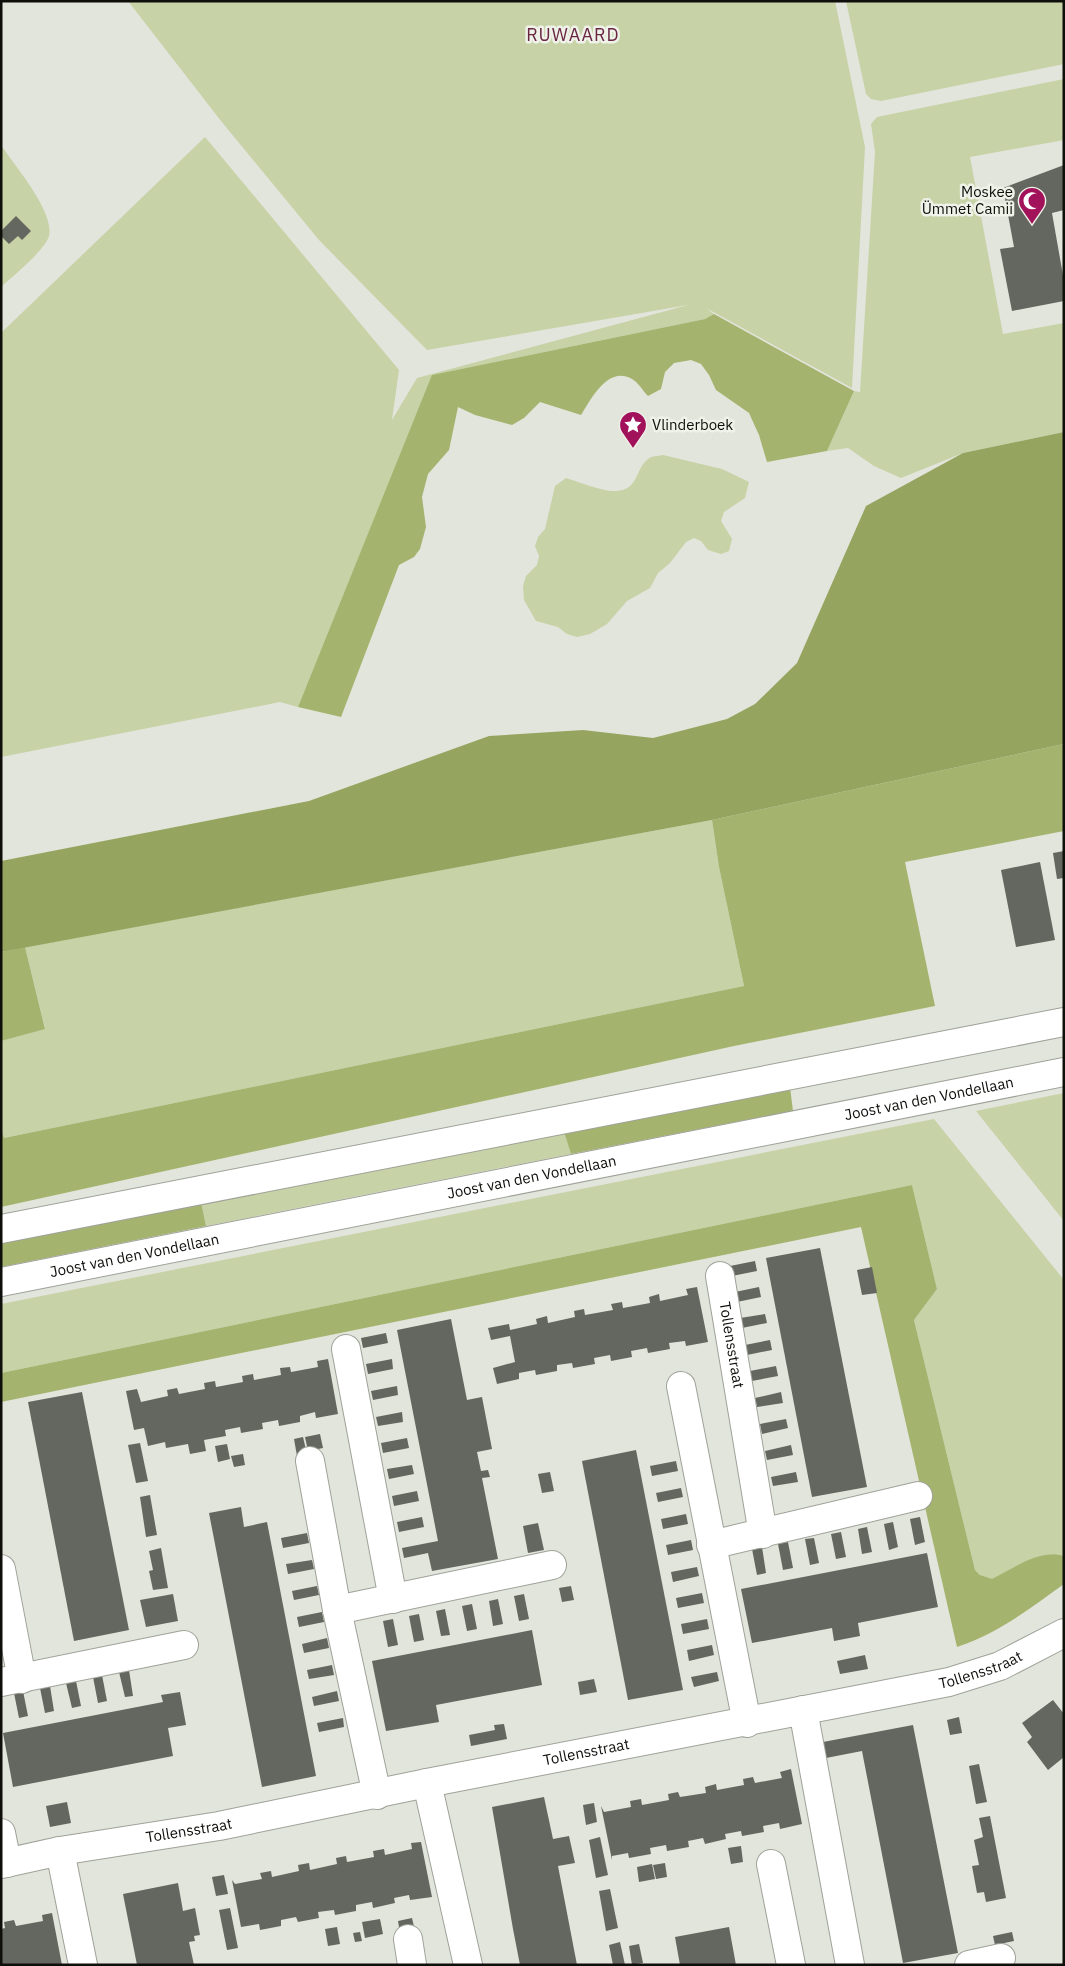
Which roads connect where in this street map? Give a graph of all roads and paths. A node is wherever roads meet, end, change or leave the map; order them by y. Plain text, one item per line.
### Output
1 (1064, 1022) edge
2 (1064, 1072) edge
3 (1, 1230) edge
4 (720, 1276) dead end
5 (1, 1282) edge
6 (346, 1348) dead end
7 (681, 1386) dead end
8 (310, 1461) dead end
9 (918, 1496) dead end
10 (764, 1534) junction
11 (711, 1545) junction
12 (552, 1565) dead end
13 (1, 1569) edge
14 (393, 1599) junction
15 (337, 1610) junction
16 (1064, 1633) edge
17 (184, 1645) dead end
18 (12, 1680) edge
19 (803, 1710) junction
20 (746, 1723) junction
21 (427, 1783) junction
22 (376, 1795) junction
23 (1, 1833) edge
24 (60, 1851) junction
25 (4, 1863) edge
26 (772, 1864) dead end
27 (1001, 1958) dead end
28 (83, 1965) edge
29 (468, 1965) edge
30 (791, 1965) edge
31 (850, 1965) edge
32 (969, 1965) edge

1 - 3 street
2 - 5 street, Joost van den Vondellaan
4 - 10 street, Tollensstraat
6 - 14 street
7 - 11 street
8 - 15 street
9 - 10 street
10 - 11 street
11 - 20 street
12 - 14 street
13 - 18 street
14 - 15 street
15 - 22 street
16 - 19 street, Tollensstraat
17 - 18 street
19 - 20 street, Tollensstraat
19 - 31 street
20 - 21 street, Tollensstraat
21 - 22 street, Tollensstraat
21 - 29 street
22 - 24 street, Tollensstraat
23 - 25 street, Tollensstraat
24 - 25 street, Tollensstraat
24 - 28 street
26 - 30 street
27 - 32 street

